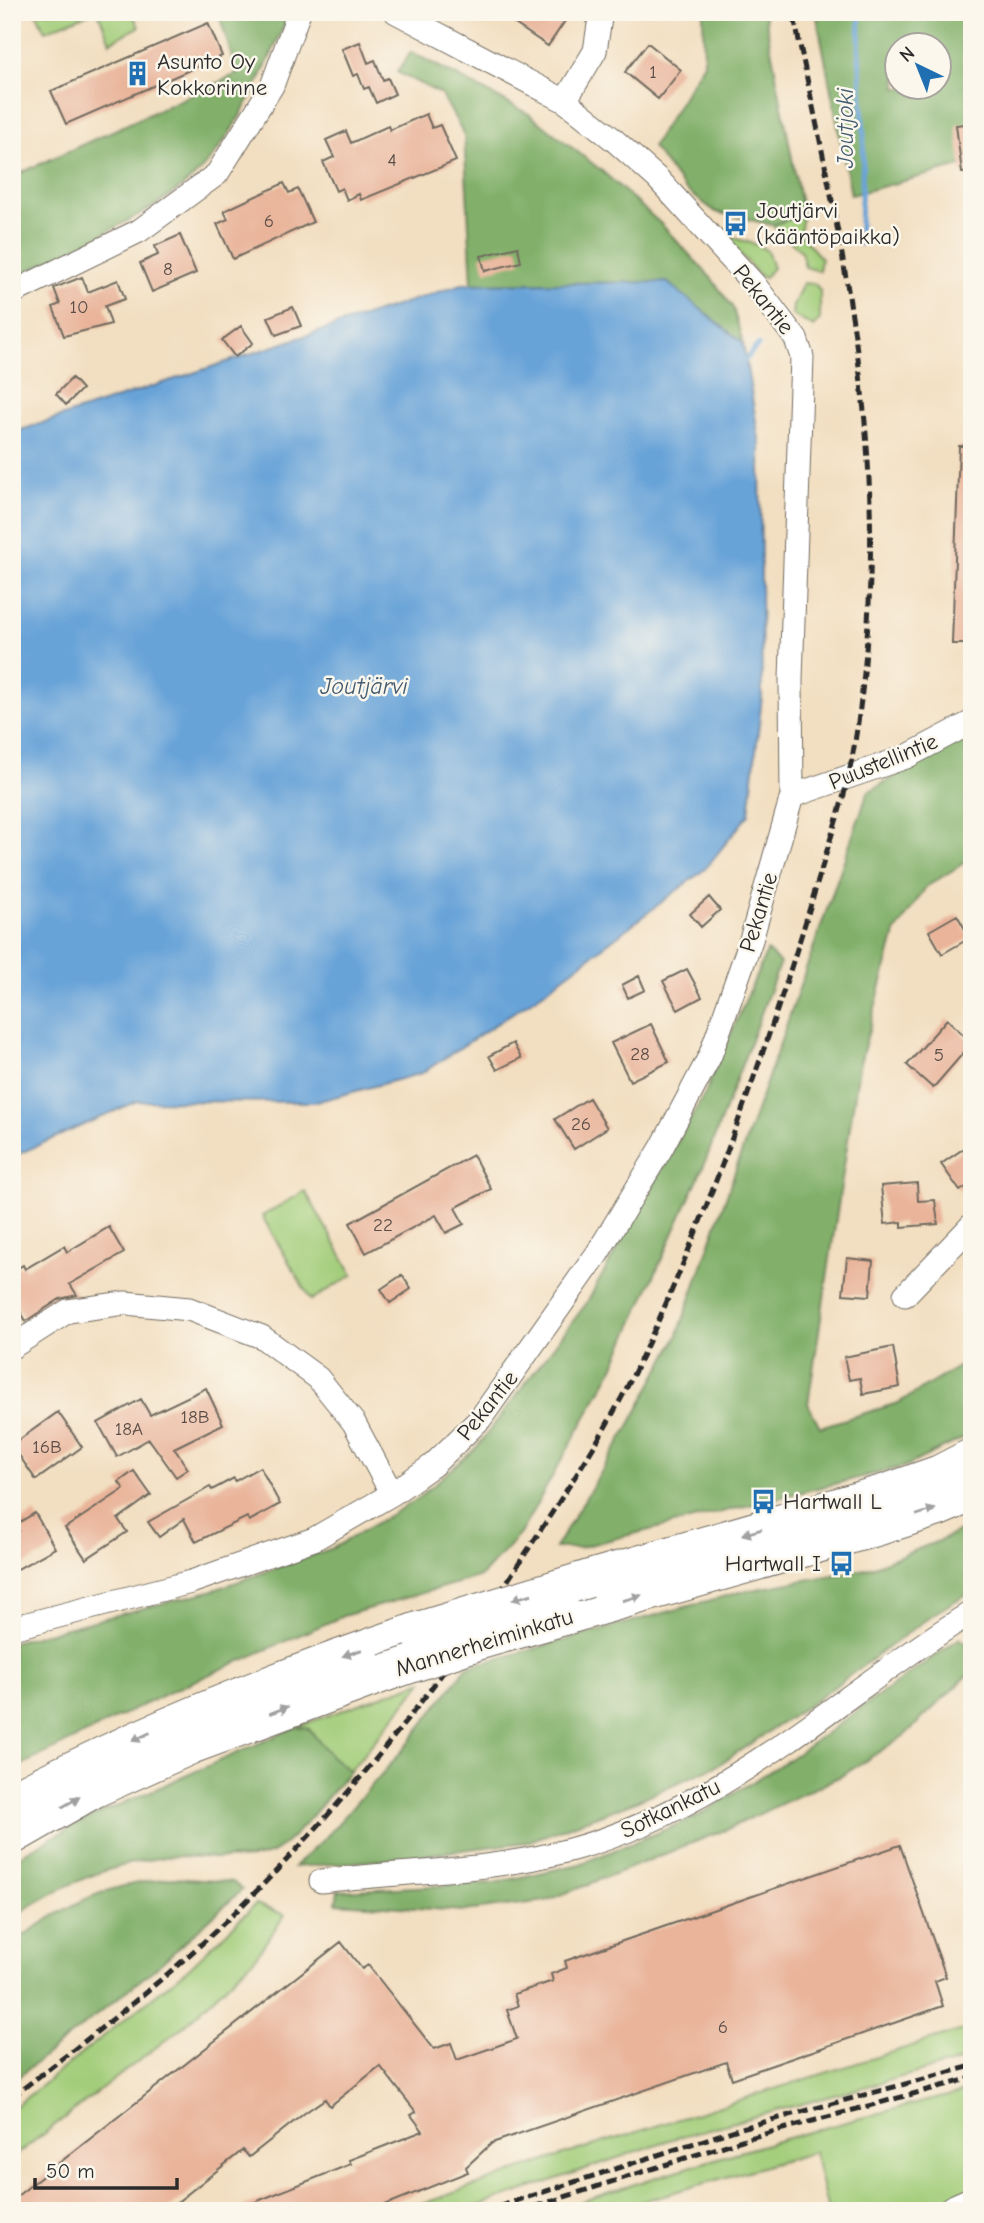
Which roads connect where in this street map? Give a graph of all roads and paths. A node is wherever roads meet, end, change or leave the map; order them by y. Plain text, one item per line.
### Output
1 (299, 12) edge
2 (396, 12) edge
3 (601, 12) edge
4 (565, 101) junction
5 (18, 290) dead end
6 (972, 722) edge
7 (792, 796) junction
8 (972, 1225) edge
9 (905, 1295) dead end
10 (12, 1347) edge
11 (972, 1457) edge
12 (972, 1493) edge
13 (392, 1494) junction
14 (972, 1612) edge
15 (12, 1628) edge
16 (12, 1800) edge
17 (12, 1836) edge
18 (321, 1881) dead end
19 (972, 2203) edge
20 (954, 2211) edge

1 - 5 street
2 - 4 street, Pekantie
3 - 4 street
4 - 7 street, Pekantie
6 - 7 street, Puustellintie
7 - 13 street, Pekantie
8 - 9 street
10 - 13 street
11 -> 16 main road, Mannerheiminkatu, bridge
17 -> 12 main road, Mannerheiminkatu, bridge
13 - 15 street, Pekantie
14 - 18 street, Sotkankatu
19 - 20 street

